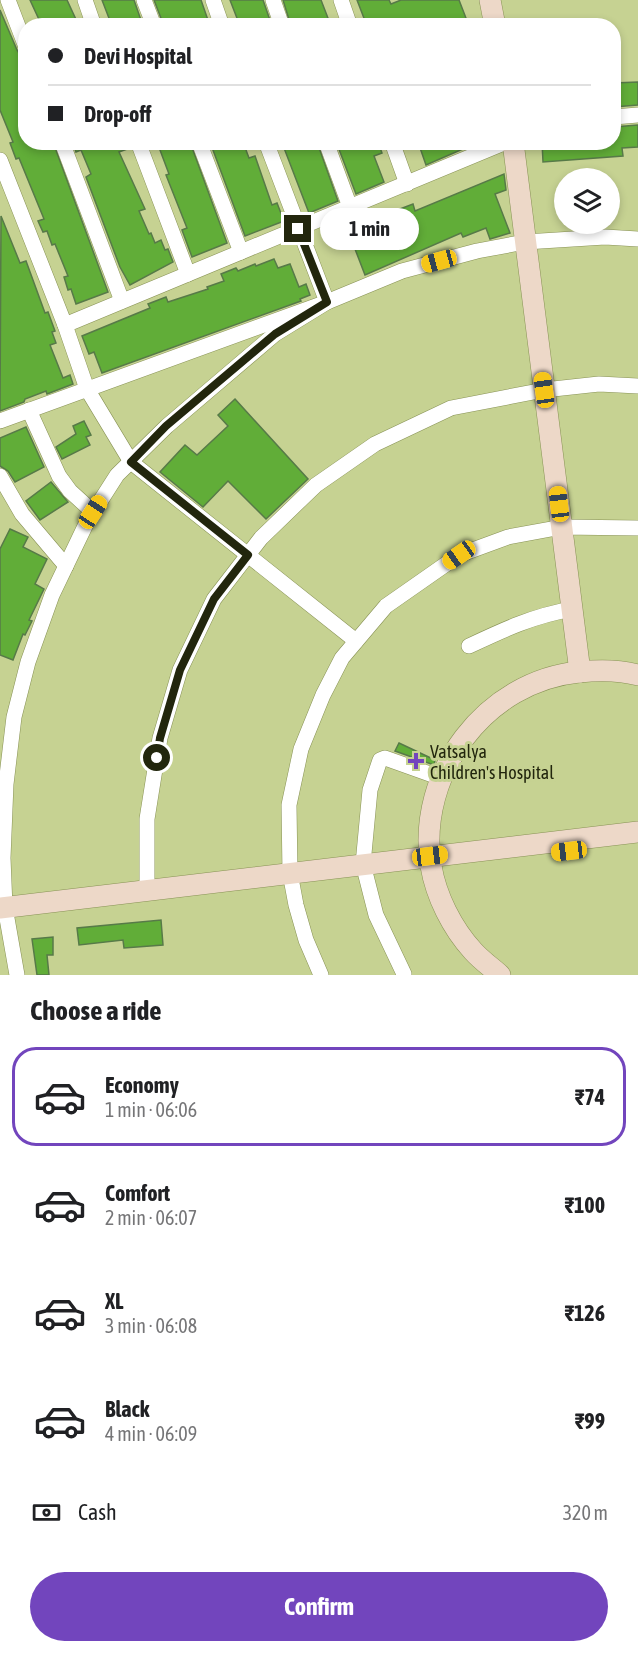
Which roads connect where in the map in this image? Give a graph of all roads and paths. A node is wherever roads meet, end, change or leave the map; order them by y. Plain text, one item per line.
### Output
1 (8, 0) edge
2 (85, 0) edge
3 (144, 0) edge
4 (213, 0) edge
5 (273, 0) edge
6 (341, 0) edge
7 (490, 0) edge
8 (91, 18) edge
9 (151, 18) edge
10 (219, 18) edge
11 (279, 18) edge
12 (347, 18) edge
13 (493, 18) edge
14 (18, 26) edge
15 (638, 115) edge
16 (621, 116) edge
17 (65, 150) edge
18 (141, 150) edge
19 (202, 150) edge
20 (269, 150) edge
21 (329, 150) edge
22 (395, 150) edge
23 (487, 150) edge
24 (514, 150) edge
25 (0, 160) edge
26 (406, 184) junction
27 (7, 199) edge
28 (350, 207) junction
29 (298, 229) junction
30 (638, 239) edge
31 (525, 242) junction
32 (241, 252) junction
33 (188, 274) junction
34 (122, 301) junction
35 (327, 302) junction
36 (65, 325) junction
37 (638, 386) edge
38 (87, 389) junction
39 (544, 390) junction
40 (29, 410) junction
41 (0, 421) edge
42 (131, 462) junction
43 (0, 476) edge
44 (93, 512) junction
45 (562, 527) junction
46 (638, 528) edge
47 (248, 555) junction
48 (66, 566) junction
49 (572, 609) junction
50 (356, 641) junction
51 (469, 646) dead end
52 (580, 672) junction
53 (638, 675) edge
54 (7, 726) edge
55 (441, 778) junction
56 (638, 832) edge
57 (638, 843) edge
58 (431, 862) junction
59 (365, 870) junction
60 (291, 879) junction
61 (147, 890) junction
62 (3, 913) edge
63 (404, 974) edge
64 (16, 975) edge
65 (321, 975) edge
66 (500, 975) edge

1 - 14 street
2 - 8 street
3 - 9 street
4 - 10 street
5 - 11 street
6 - 12 street
7 - 13 main road
15 - 16 street
17 - 34 street
18 - 33 street
19 - 32 street
20 - 29 street
21 - 28 street
22 - 26 street
23 - 26 street
24 - 31 main road
25 - 27 street
26 - 28 street
27 - 36 street
28 - 29 street
29 - 32 street
29 - 35 street
30 - 31 street
31 - 35 street
31 - 39 main road
32 - 33 street
33 - 34 street
34 - 36 street
35 - 38 street
35 - 42 street
36 - 38 street
37 - 39 street
38 - 40 street
38 - 42 street
39 - 45 main road
39 - 47 street
40 - 41 street
40 - 44 street
42 - 44 street
42 - 47 street
43 - 48 street
44 - 48 street
45 - 46 street
45 - 49 main road
45 - 50 street
47 - 50 street
47 - 61 street
48 - 54 street
49 - 51 street
49 - 52 main road
50 - 60 street
52 - 53 main road
52 - 55 main road
54 - 62 street
55 - 58 main road
55 - 59 street
56 - 58 main road
57 - 58 main road
58 - 59 main road
58 - 66 main road
59 - 60 main road
59 - 63 street
60 - 61 main road
60 - 62 main road
60 - 65 street
61 - 62 main road
62 - 64 street

